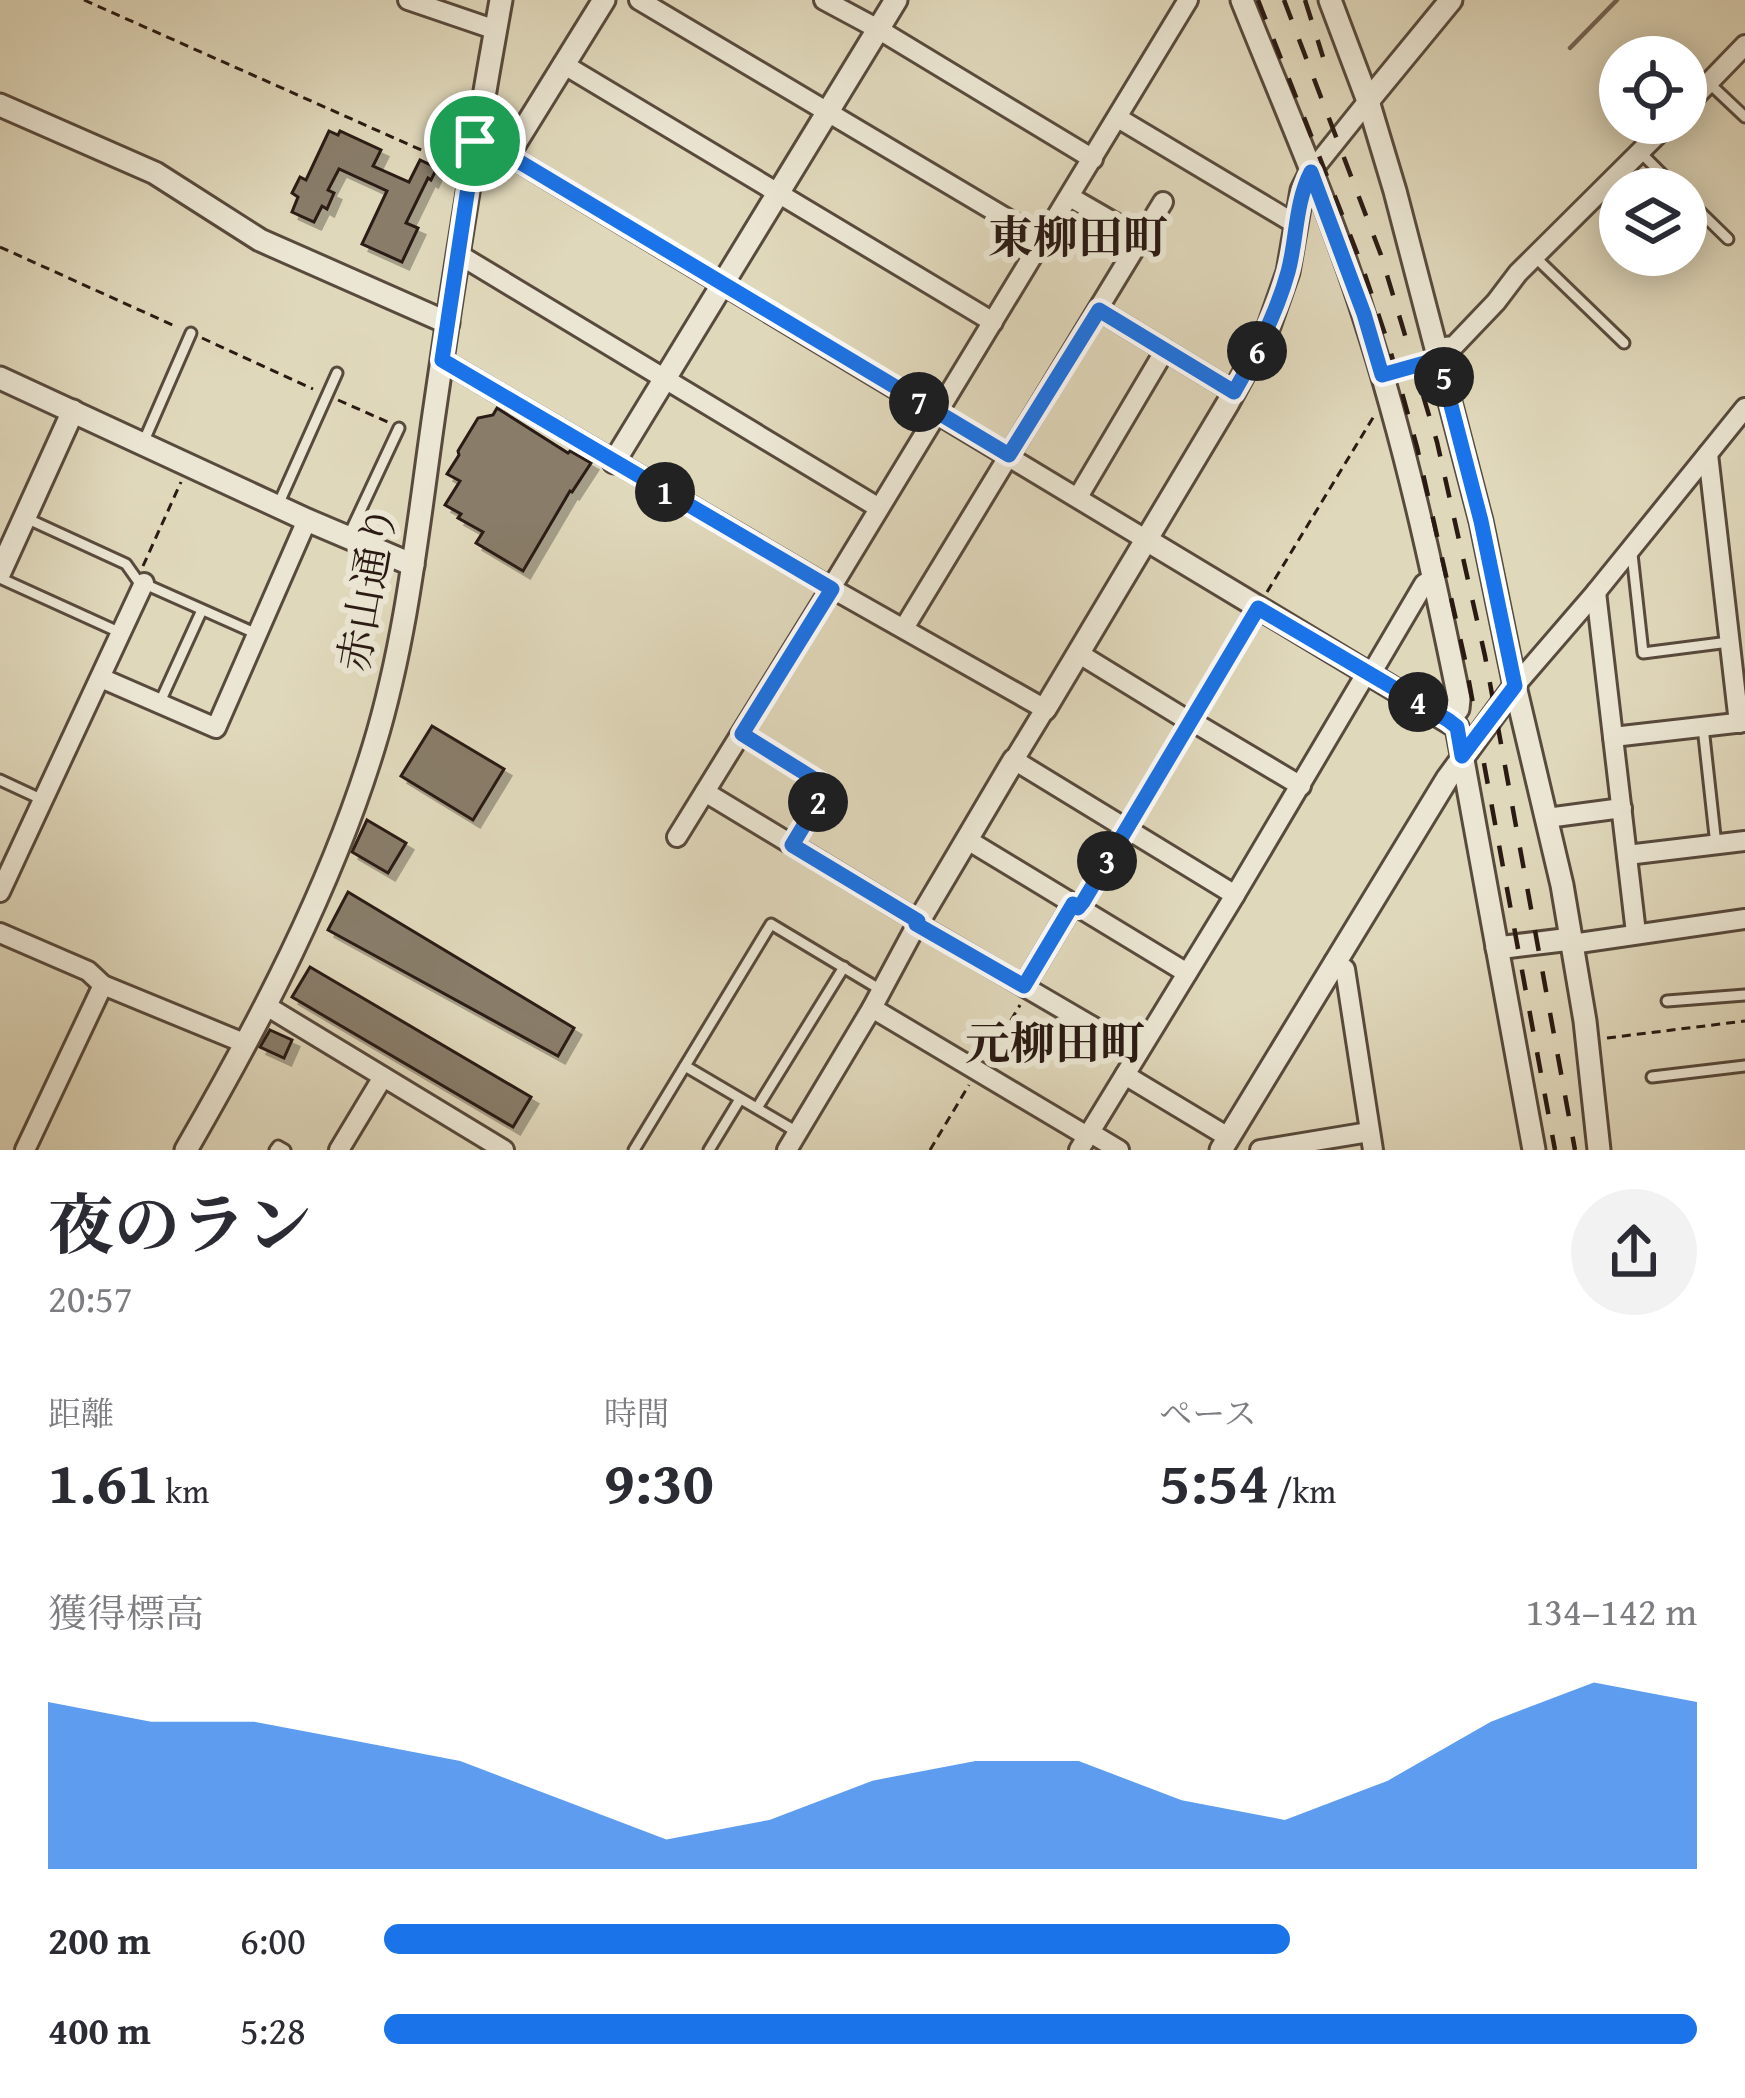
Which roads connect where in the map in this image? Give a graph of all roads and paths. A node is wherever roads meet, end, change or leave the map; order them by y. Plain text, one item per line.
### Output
1 (84, 0) edge
2 (408, 0) edge
3 (501, 0) edge
4 (604, 0) edge
5 (639, 0) edge
6 (824, 0) edge
7 (896, 0) edge
8 (1188, 0) edge
9 (1242, 0) edge
10 (1330, 0) edge
11 (1451, 0) edge
12 (878, 29) junction
13 (496, 30) junction
14 (1745, 45) edge
15 (563, 64) junction
16 (1709, 82) joint
17 (1368, 101) junction
18 (0, 105) edge
19 (828, 110) junction
20 (1745, 117) edge
21 (1118, 118) junction
22 (475, 141) junction
23 (1648, 144) edge
24 (1640, 152) junction
25 (508, 155) junction
26 (1094, 159) junction
27 (458, 165) dead end
28 (1656, 168) edge
29 (1311, 172) junction
30 (776, 193) junction
31 (1070, 196) junction
32 (1163, 202) dead end
33 (1707, 218) edge
34 (1297, 225) junction
35 (1141, 238) junction
36 (1728, 239) dead end
37 (1043, 240) junction
38 (0, 247) edge
39 (458, 254) junction
40 (1534, 256) junction
41 (723, 284) junction
42 (1099, 310) junction
43 (993, 322) junction
44 (448, 323) junction
45 (191, 333) junction
46 (1624, 343) dead end
47 (1165, 350) junction
48 (1437, 354) junction
49 (442, 360) junction
50 (337, 373) dead end
51 (0, 378) edge
52 (665, 378) junction
53 (1384, 385) junction
54 (1234, 392) junction
55 (327, 395) junction
56 (1745, 408) edge
57 (73, 411) junction
58 (937, 413) junction
59 (399, 428) joint
60 (142, 443) junction
61 (1708, 454) junction
62 (1009, 455) junction
63 (614, 462) junction
64 (189, 464) junction
65 (1078, 497) junction
66 (278, 505) junction
67 (879, 508) junction
68 (24, 518) junction
69 (308, 520) junction
70 (348, 537) junction
71 (1145, 539) junction
72 (1631, 548) junction
73 (413, 565) junction
74 (0, 575) edge
75 (1745, 576) edge
76 (1434, 578) junction
77 (1722, 578) junction
78 (141, 582) junction
79 (832, 589) junction
80 (1596, 592) junction
81 (1260, 603) junction
82 (202, 610) junction
83 (904, 628) junction
84 (121, 633) junction
85 (256, 634) junction
86 (1730, 642) junction
87 (1078, 653) junction
88 (1369, 673) junction
89 (101, 678) junction
90 (1515, 686) junction
91 (160, 702) junction
92 (1045, 709) junction
93 (1193, 717) junction
94 (1448, 720) junction
95 (1742, 722) edge
96 (1703, 727) junction
97 (742, 734) junction
98 (1613, 737) junction
99 (1462, 756) junction
100 (1014, 760) junction
101 (0, 780) edge
102 (1301, 786) junction
103 (705, 792) junction
104 (43, 800) junction
105 (1622, 808) junction
106 (1547, 818) junction
107 (1126, 828) junction
108 (676, 836) dead end
109 (966, 839) junction
110 (1745, 841) edge
111 (1716, 844) junction
112 (792, 845) junction
113 (1627, 855) junction
114 (0, 892) edge
115 (1235, 895) junction
116 (1076, 906) junction
117 (1745, 920) edge
118 (917, 923) junction
119 (0, 933) edge
120 (1636, 933) junction
121 (1572, 941) junction
122 (1497, 948) junction
123 (1334, 962) junction
124 (844, 967) junction
125 (1187, 973) junction
126 (103, 985) junction
127 (1026, 988) junction
128 (1745, 994) edge
129 (877, 999) junction
130 (1666, 1001) dead end
131 (265, 1005) junction
132 (1745, 1022) edge
133 (1605, 1038) dead end
134 (244, 1043) junction
135 (1138, 1053) junction
136 (685, 1066) junction
137 (1745, 1066) edge
138 (979, 1070) junction
139 (1125, 1075) junction
140 (383, 1076) junction
141 (1652, 1077) dead end
142 (740, 1099) junction
143 (757, 1108) junction
144 (1085, 1140) edge
145 (792, 1141) edge
146 (1371, 1141) edge
147 (1230, 1144) edge
148 (498, 1148) edge
149 (26, 1150) edge
150 (186, 1150) edge
151 (275, 1150) edge
152 (285, 1150) edge
153 (339, 1150) edge
154 (634, 1150) edge
155 (710, 1150) edge
156 (929, 1150) edge
157 (1119, 1150) edge
158 (1260, 1150) edge
159 (1534, 1150) edge
160 (1599, 1150) edge

1 - 27 path
2 - 13 street
3 - 13 street, 赤山通り
4 - 15 street
5 - 19 street
6 - 12 street
7 - 12 street
8 - 21 street
9 - 29 street
10 - 17 street
11 - 17 street
12 - 19 street
12 - 26 street
13 - 22 street, 赤山通り
14 - 16 street
15 - 25 street
15 - 30 street
16 - 20 lane
17 - 29 street
17 - 48 street
18 - 44 street
19 - 30 street
19 - 37 street
21 - 26 street
21 - 34 street
22 - 25 street
22 - 39 street, 赤山通り
23 - 24 street
24 - 28 lane
24 - 40 street
25 - 41 street
26 - 31 street
29 - 34 street
29 - 53 street
30 - 41 street
30 - 43 street
31 - 35 street
31 - 37 street
32 - 35 street
33 - 36 lane
34 - 54 street
35 - 42 street
37 - 43 street
38 - 45 path
39 - 44 street, 赤山通り
39 - 52 street
40 - 46 lane
40 - 48 street
41 - 52 street
41 - 58 street
42 - 47 street
42 - 62 street
43 - 58 street
44 - 49 street, 赤山通り
45 - 55 path
45 - 60 lane
47 - 54 street
47 - 65 street
48 - 53 path
48 - 90 street
49 - 63 street
49 - 73 street, 赤山通り
50 - 55 lane
51 - 57 street
52 - 63 street
52 - 67 street
53 - 76 street
53 - 81 path
54 - 71 street
55 - 59 path
55 - 66 lane
56 - 61 street
57 - 60 street
57 - 68 street
58 - 62 street
58 - 67 street
59 - 70 lane
60 - 64 street
61 - 72 street
61 - 77 street
62 - 65 street
62 - 83 street
63 - 79 street
64 - 66 street
64 - 78 path
65 - 71 street
66 - 69 street
67 - 79 street
68 - 74 street
68 - 78 lane
69 - 70 street
69 - 85 street
70 - 73 street
71 - 81 street
71 - 87 street
72 - 80 street
72 - 86 lane
73 - 131 street, 赤山通り
74 - 84 lane
75 - 77 street
76 - 88 street
76 - 94 street
77 - 86 street
78 - 82 lane
78 - 84 street
79 - 83 street
79 - 97 street
80 - 90 street
80 - 98 street
81 - 88 street
81 - 93 path
82 - 85 lane
82 - 91 lane
83 - 92 street
84 - 89 street
85 - 91 street
86 - 95 street
87 - 92 street
87 - 93 street
88 - 94 street
88 - 102 street
89 - 91 street
89 - 104 street
90 - 99 street
90 - 106 street
92 - 100 street
93 - 102 street
93 - 107 path
94 - 99 street
95 - 96 street
96 - 98 street
96 - 111 lane
97 - 103 street
97 - 112 lane
98 - 105 street
99 - 122 street
99 - 123 street
100 - 107 street
100 - 109 street
101 - 104 lane
102 - 115 street
103 - 108 street
103 - 112 street
104 - 114 street
105 - 106 street
105 - 113 street
106 - 121 street
107 - 115 street
107 - 116 path
109 - 116 street
109 - 118 street
110 - 111 street
111 - 113 street
112 - 118 street
113 - 120 street
115 - 125 street
116 - 125 street
116 - 127 street
117 - 120 street
118 - 127 street
118 - 129 street
119 - 126 street
120 - 121 street
121 - 122 street
121 - 160 street
122 - 159 street
123 - 146 street
123 - 147 street
124 - 129 lane
124 - 136 lane
124 - 143 lane
125 - 135 street
126 - 134 street
126 - 149 street
127 - 135 street
127 - 138 path
128 - 130 lane
129 - 138 street
129 - 145 street
131 - 134 street, 赤山通り
131 - 140 street
132 - 133 path
134 - 150 street, 赤山通り
135 - 139 street
136 - 142 lane
136 - 154 lane
137 - 141 lane
138 - 144 street
138 - 156 path
139 - 144 street
139 - 147 street
140 - 148 street
140 - 153 street
142 - 143 lane
142 - 155 lane
143 - 145 lane
144 - 157 street
146 - 158 street
151 - 152 lane

